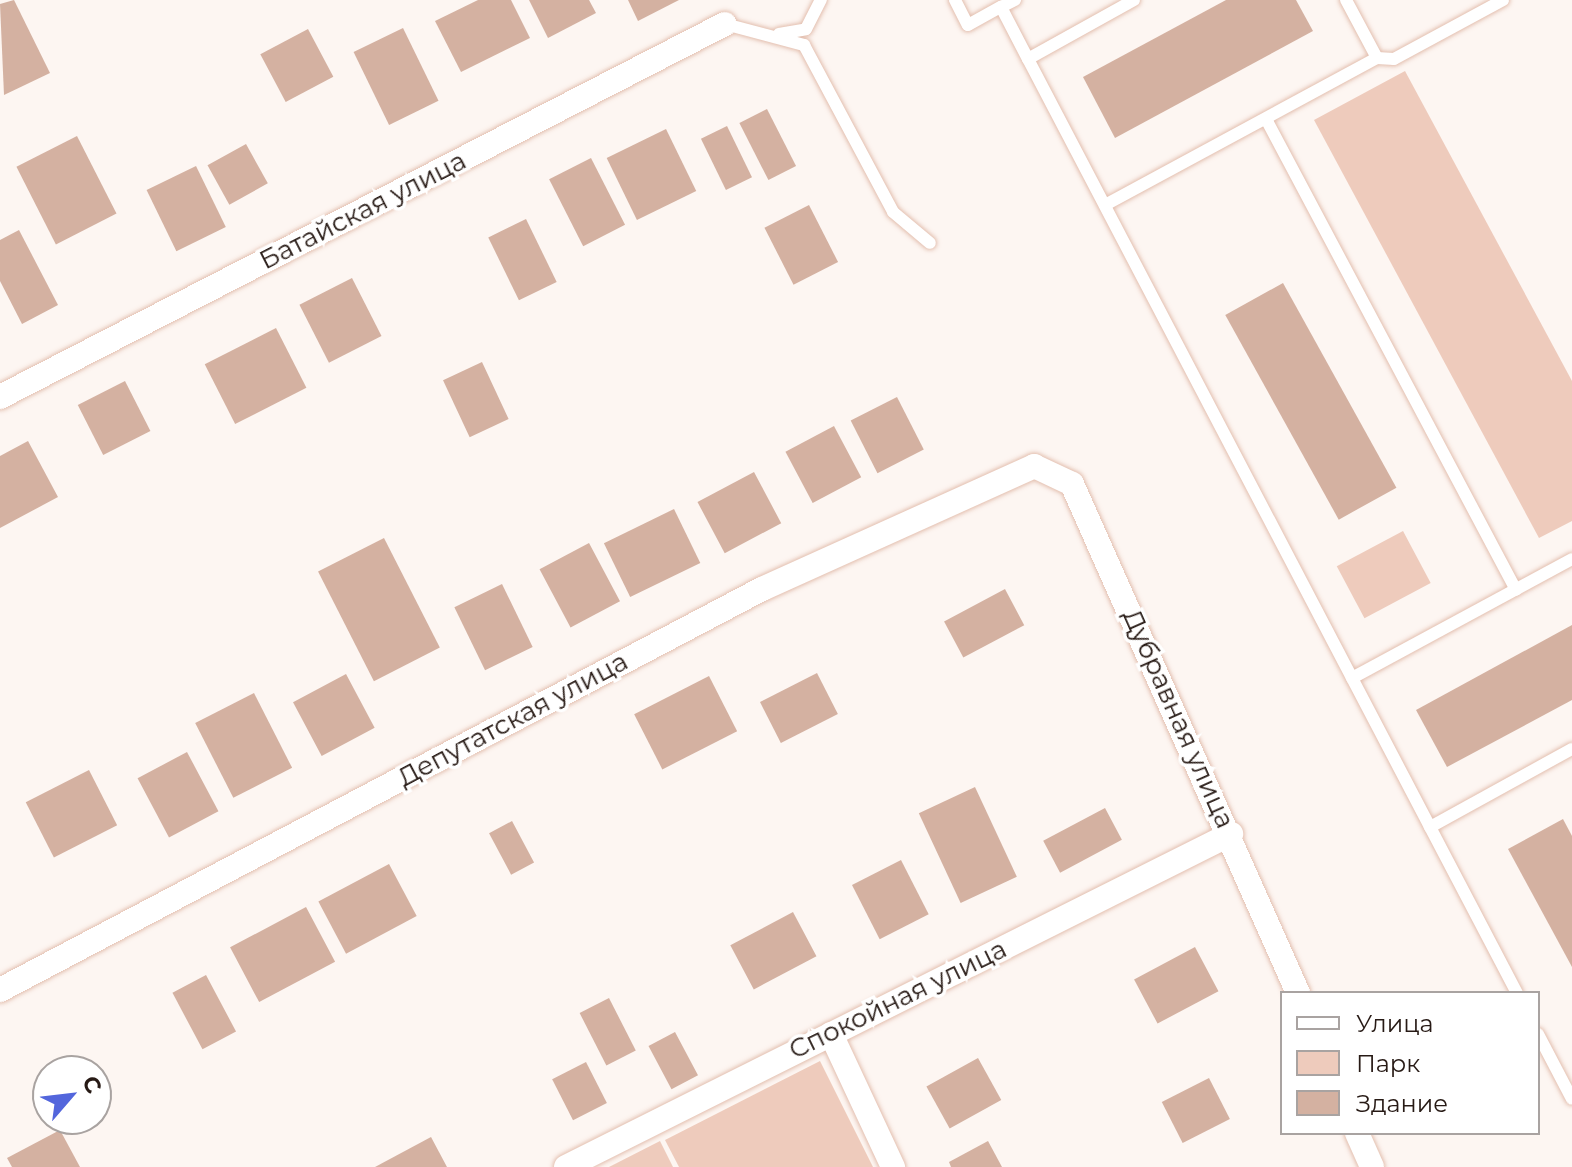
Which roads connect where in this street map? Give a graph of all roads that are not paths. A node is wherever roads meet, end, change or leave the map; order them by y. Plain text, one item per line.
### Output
1 (821, 0) edge
2 (955, 0) edge
3 (1015, 0) edge
4 (1134, 0) edge
5 (1346, 0) edge
6 (1503, 0) edge
7 (1001, 7) junction
8 (725, 24) joint
9 (779, 34) junction
10 (1377, 58) junction
11 (1028, 59) junction
12 (1266, 119) junction
13 (1105, 205) junction
14 (930, 243) dead end
15 (0, 397) edge
16 (1034, 466) joint
17 (1572, 559) edge
18 (1516, 590) junction
19 (1352, 678) junction
20 (1572, 749) edge
21 (1430, 827) junction
22 (1231, 834) junction
23 (0, 990) edge
24 (1297, 991) edge
25 (1516, 991) edge
26 (831, 1034) junction
27 (1540, 1038) edge
28 (1572, 1099) edge
29 (1358, 1135) edge
30 (566, 1167) edge
31 (893, 1167) edge
32 (1372, 1167) edge

1 - 9 lane
2 - 7 lane
3 - 7 lane
4 - 11 lane
5 - 10 lane
6 - 10 lane
7 - 11 lane
8 - 9 lane
8 - 15 street, Батайская улица
9 - 14 lane
10 - 12 lane
11 - 13 lane
12 - 13 lane
12 - 18 lane
13 - 19 lane
16 - 22 street, Дубравная улица
16 - 23 street, Депутатская улица
17 - 18 lane
18 - 19 lane
19 - 21 lane
20 - 21 lane
21 - 25 lane
22 - 24 street, Дубравная улица
22 - 26 street, Спокойная улица
26 - 30 street, Спокойная улица
26 - 31 street
27 - 28 lane
29 - 32 street

